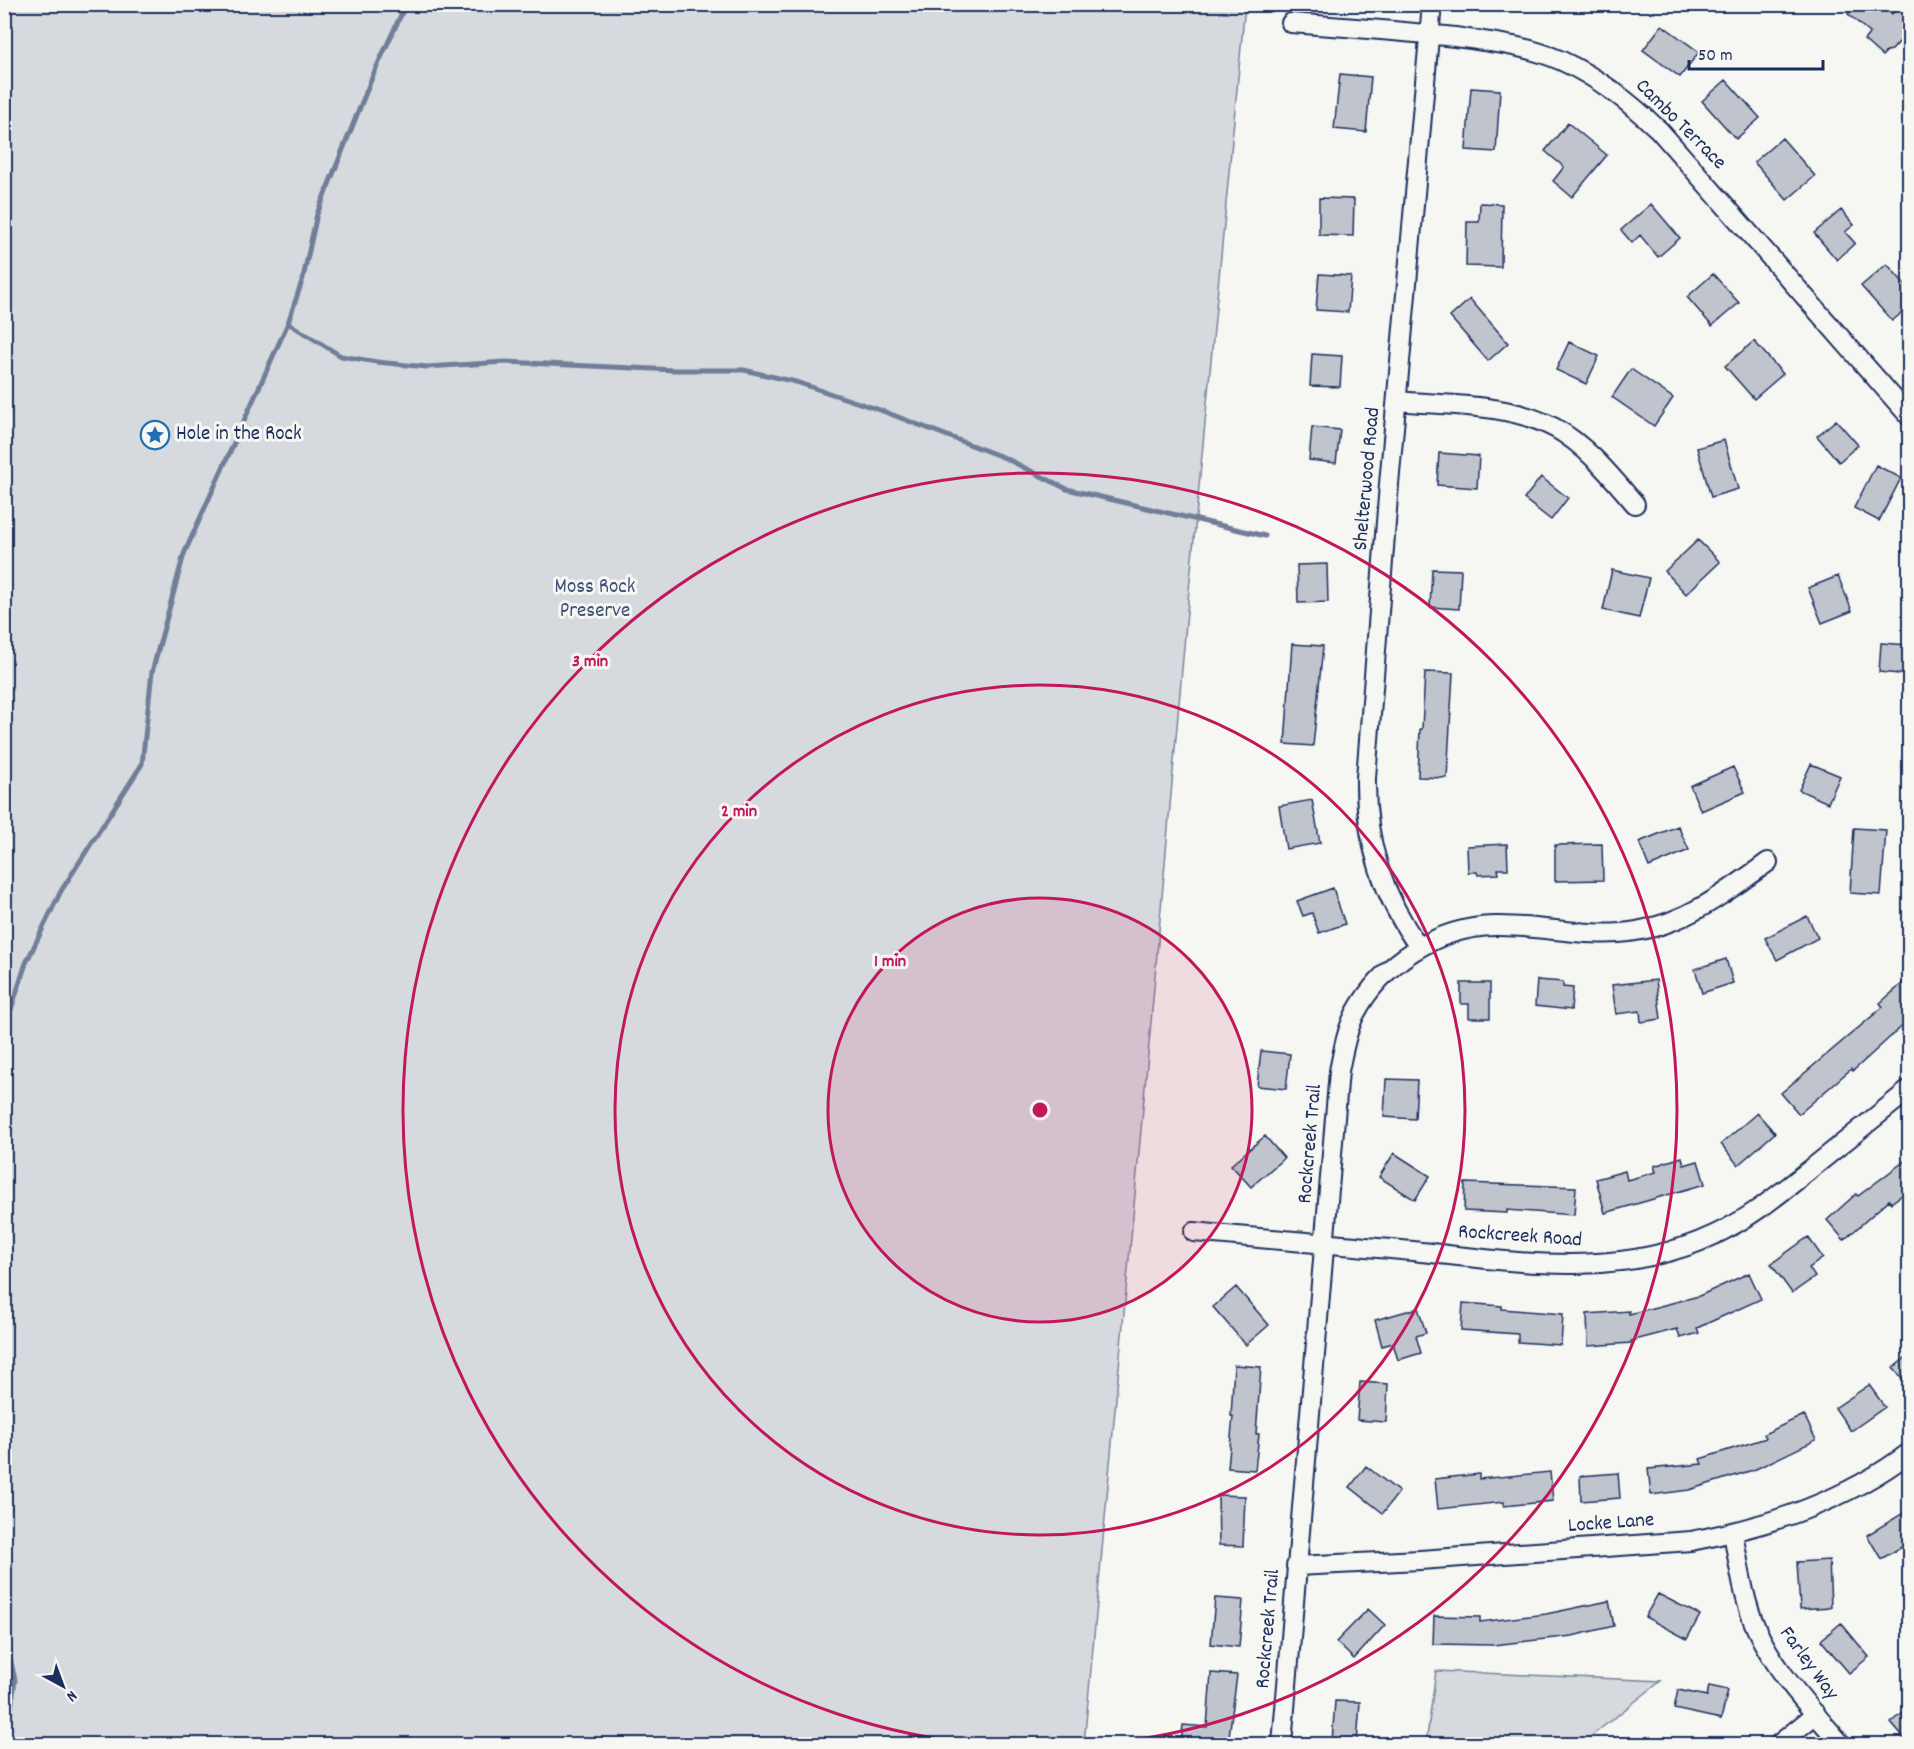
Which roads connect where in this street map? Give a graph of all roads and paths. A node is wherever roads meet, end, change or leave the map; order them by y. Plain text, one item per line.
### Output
1 (1432, 4) edge
2 (1291, 23) dead end
3 (1429, 34) junction
4 (1397, 401) junction
5 (1910, 417) edge
6 (1635, 504) dead end
7 (1768, 862) dead end
8 (1419, 947) junction
9 (1910, 1089) edge
10 (1194, 1232) dead end
11 (1325, 1243) junction
12 (1910, 1452) edge
13 (1733, 1533) junction
14 (1296, 1566) junction
15 (1816, 1714) junction
16 (1282, 1744) edge
17 (1779, 1744) edge
18 (1841, 1744) edge

1 - 3 street, Shelterwood Road
2 - 3 street, Cambo Terrace
3 - 4 street, Shelterwood Road
3 - 5 street, Cambo Terrace
4 - 6 street
4 - 8 street, Shelterwood Road
7 - 8 street, Rockcreek Trail
8 - 11 street, Rockcreek Trail
9 - 11 street, Rockcreek Road
10 - 11 street, Rockcreek Road
11 - 14 street, Rockcreek Trail
12 - 13 street, Locke Lane
13 - 14 street, Locke Lane
13 - 15 street, Farley Way
14 - 16 street, Rockcreek Trail
15 - 17 street
15 - 18 street, Farley Way

